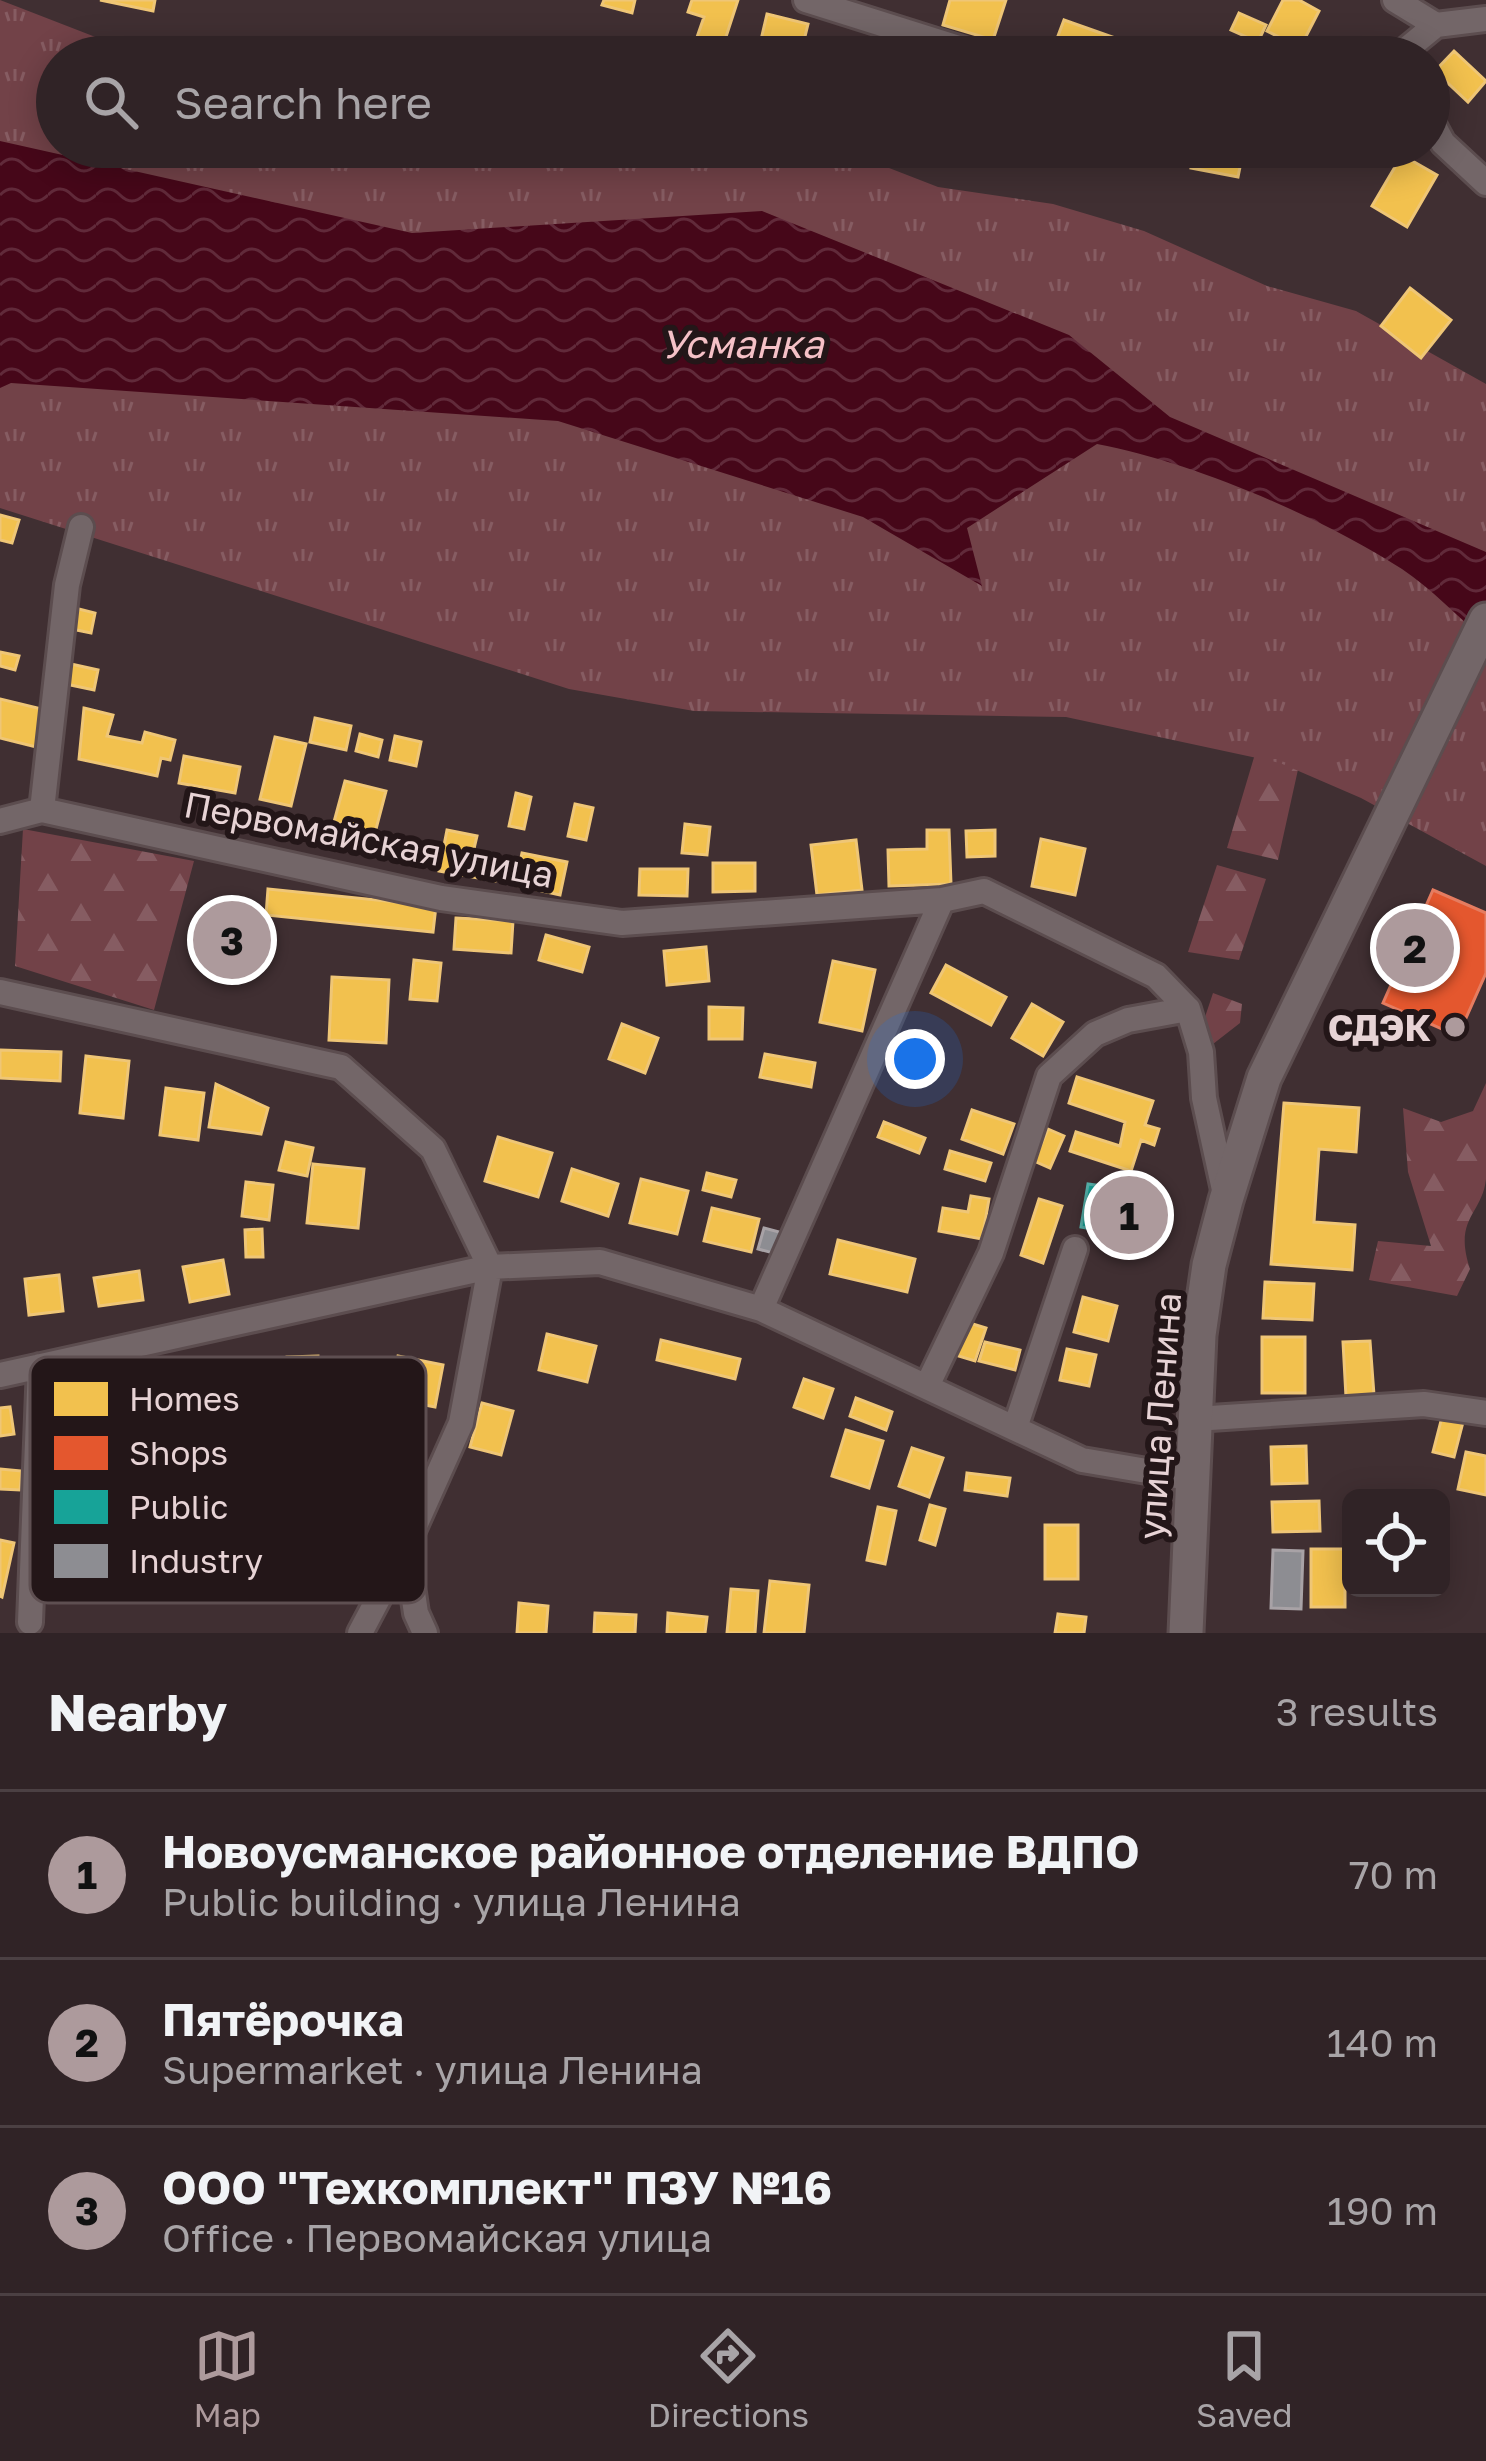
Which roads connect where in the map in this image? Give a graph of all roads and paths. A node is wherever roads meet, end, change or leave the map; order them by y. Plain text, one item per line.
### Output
1 (806, 0) edge
2 (1395, 0) edge
3 (1486, 19) edge
4 (1436, 25) junction
5 (920, 36) edge
6 (1423, 36) edge
7 (1450, 150) edge
8 (1486, 183) edge
9 (81, 527) dead end
10 (1486, 620) edge
11 (42, 810) junction
12 (0, 821) edge
13 (943, 900) junction
14 (0, 992) edge
15 (1188, 1010) junction
16 (1226, 1200) junction
17 (1075, 1249) dead end
18 (490, 1267) junction
19 (761, 1309) junction
20 (81, 1357) edge
21 (30, 1368) edge
22 (0, 1375) edge
23 (927, 1386) junction
24 (1486, 1413) edge
25 (1195, 1419) junction
26 (1015, 1428) junction
27 (1194, 1479) junction
28 (426, 1501) edge
29 (31, 1603) edge
30 (376, 1603) edge
31 (415, 1603) edge
32 (30, 1622) dead end
33 (360, 1633) edge
34 (425, 1633) edge
35 (1186, 1633) edge

1 - 5 street
2 - 4 street
3 - 4 street
4 - 6 street
7 - 8 street
9 - 11 street
10 - 16 main road, улица Ленина
11 - 12 street, Первомайская улица
11 - 13 street, Первомайская улица
13 - 15 street, Первомайская улица
13 - 19 street
14 - 18 street
15 - 16 street
15 - 23 street
16 - 25 main road, улица Ленина
17 - 26 street
18 - 19 street
18 - 20 street
18 - 28 street
19 - 23 street
21 - 22 street
23 - 26 street
24 - 25 street
25 - 27 main road, улица Ленина
26 - 27 street
27 - 35 main road, улица Ленина
29 - 32 street
30 - 33 street
31 - 34 street

